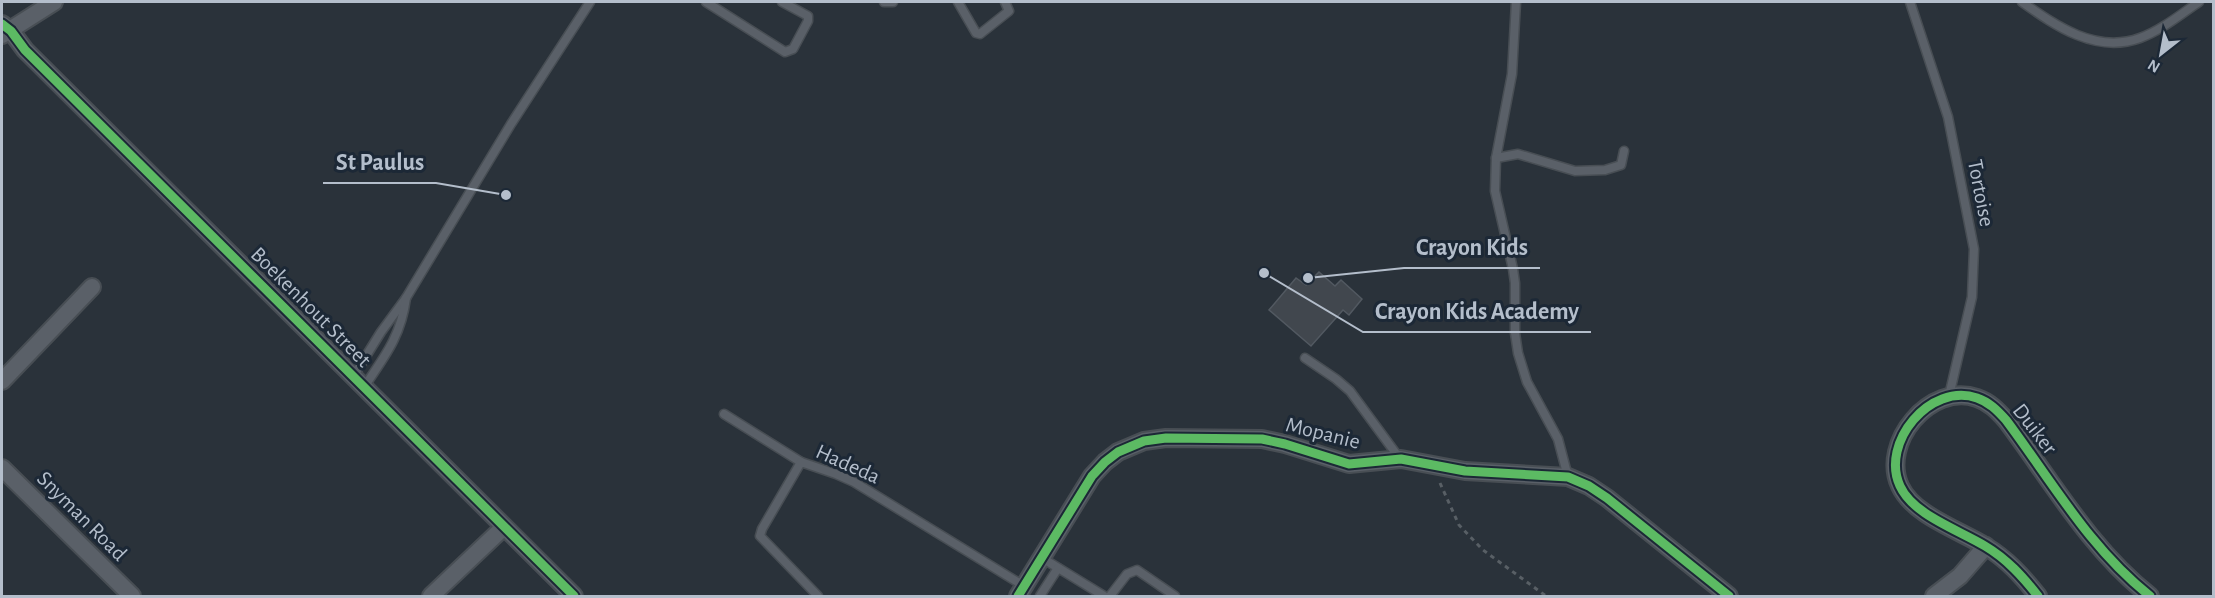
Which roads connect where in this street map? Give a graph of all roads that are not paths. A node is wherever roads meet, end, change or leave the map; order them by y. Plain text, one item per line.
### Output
1 (54, 2) edge
2 (590, 2) edge
3 (706, 2) edge
4 (782, 2) edge
5 (884, 2) edge
6 (892, 2) edge
7 (958, 2) edge
8 (1005, 2) edge
9 (1515, 2) edge
10 (1910, 2) edge
11 (2022, 2) edge
12 (2199, 2) edge
13 (4, 31) edge
14 (1624, 151) dead end
15 (1496, 158) junction
16 (92, 287) dead end
17 (406, 298) junction
18 (1305, 358) dead end
19 (2, 381) edge
20 (358, 382) junction
21 (1949, 396) junction
22 (724, 414) dead end
23 (1401, 459) junction
24 (801, 462) junction
25 (2, 468) edge
26 (1568, 477) junction
27 (504, 527) junction
28 (1986, 546) junction
29 (1042, 558) junction
30 (1058, 567) junction
31 (1021, 591) edge
32 (132, 597) edge
33 (430, 597) edge
34 (574, 597) edge
35 (818, 597) edge
36 (1040, 597) edge
37 (1104, 597) edge
38 (1110, 597) edge
39 (1175, 597) edge
40 (1729, 597) edge
41 (1934, 597) edge
42 (2038, 597) edge
43 (2150, 597) edge

1 - 13 street
2 - 17 lane
3 - 4 lane
5 - 6 lane
7 - 8 lane
9 - 15 lane
10 - 21 lane, Tortoise
11 - 12 lane
13 - 20 street, Boekenhout Street
14 - 15 lane
15 - 26 lane
16 - 19 street
17 - 20 lane
17 - 20 lane
18 - 23 lane
20 - 27 street, Boekenhout Street
21 - 28 street
21 - 43 street, Duiker
22 - 24 lane
23 - 26 street, Mopanie
23 - 29 street, Mopanie
24 - 31 lane, Hadeda
24 - 35 lane, Hadeda
25 - 32 street, Snyman Road
26 - 40 street, Mopanie
27 - 33 street
27 - 34 street, Boekenhout Street
28 - 41 street
28 - 42 street
29 - 30 lane
29 - 31 street, Mopanie
30 - 36 lane
30 - 37 lane
38 - 39 lane

